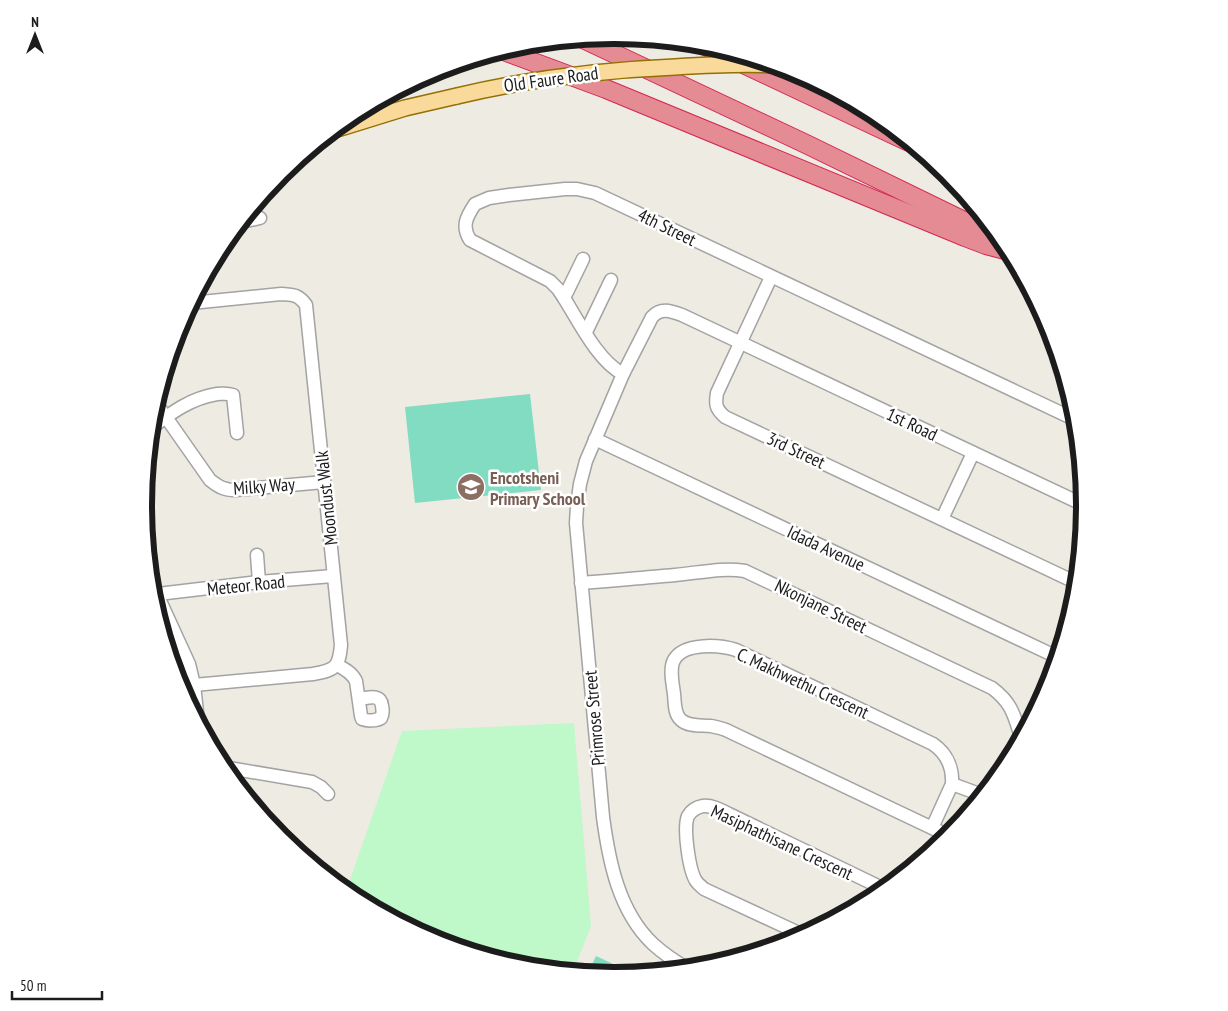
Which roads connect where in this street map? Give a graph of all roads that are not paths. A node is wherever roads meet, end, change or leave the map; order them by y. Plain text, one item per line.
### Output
1 (595, 45) edge
2 (514, 55) edge
3 (732, 59) edge
4 (753, 65) edge
5 (355, 124) edge
6 (880, 128) edge
7 (260, 218) dead end
8 (251, 220) edge
9 (984, 230) edge
10 (997, 248) edge
11 (583, 259) dead end
12 (771, 277) junction
13 (611, 280) dead end
14 (564, 298) junction
15 (199, 302) edge
16 (586, 332) junction
17 (741, 343) junction
18 (623, 374) junction
19 (162, 411) edge
20 (1067, 416) edge
21 (166, 417) junction
22 (160, 421) edge
23 (237, 433) dead end
24 (595, 440) junction
25 (973, 453) junction
26 (324, 482) junction
27 (1076, 501) edge
28 (942, 519) junction
29 (257, 555) dead end
30 (333, 576) junction
31 (1070, 580) edge
32 (260, 582) junction
33 (581, 582) junction
34 (161, 594) edge
35 (164, 606) edge
36 (1051, 654) edge
37 (337, 665) junction
38 (194, 684) junction
39 (359, 699) dead end
40 (196, 701) edge
41 (1018, 728) edge
42 (235, 769) edge
43 (952, 784) junction
44 (975, 793) edge
45 (328, 794) dead end
46 (932, 828) junction
47 (941, 832) edge
48 (876, 885) edge
49 (793, 931) edge
50 (677, 962) edge

1 - 9 highway
2 - 10 highway
3 - 6 highway
4 - 5 main road, Old Faure Road, bridge
7 - 8 street
11 - 14 street
12 - 14 street, 4th Street
12 - 17 street
12 - 20 street, 4th Street
13 - 16 street
14 - 16 street, 4th Street
15 - 26 street, Moondust Walk
16 - 18 street, 4th Street
17 - 18 street, 1st Road
17 - 25 street, 1st Road
17 - 28 street, 3rd Street
18 - 24 street, 1st Road
19 - 21 street, Milky Way
21 - 22 street
21 - 23 street
21 - 26 street, Milky Way
24 - 33 street, Primrose Street
24 - 36 street, Idada Avenue
25 - 27 street, 1st Road
25 - 28 street
26 - 30 street, Moondust Walk
28 - 31 street, 3rd Street
29 - 32 street
30 - 32 street, Meteor Road
30 - 37 street, Moondust Walk
32 - 34 street, Meteor Road
33 - 41 street, Nkonjane Street
33 - 50 street, Primrose Street
35 - 38 street
37 - 38 street
37 - 39 street
38 - 40 street
42 - 45 street
43 - 44 street
43 - 46 street
43 - 46 street, C. Makhwethu Crescent
46 - 47 street, C. Makhwethu Crescent
48 - 49 street, Masiphathisane Crescent

